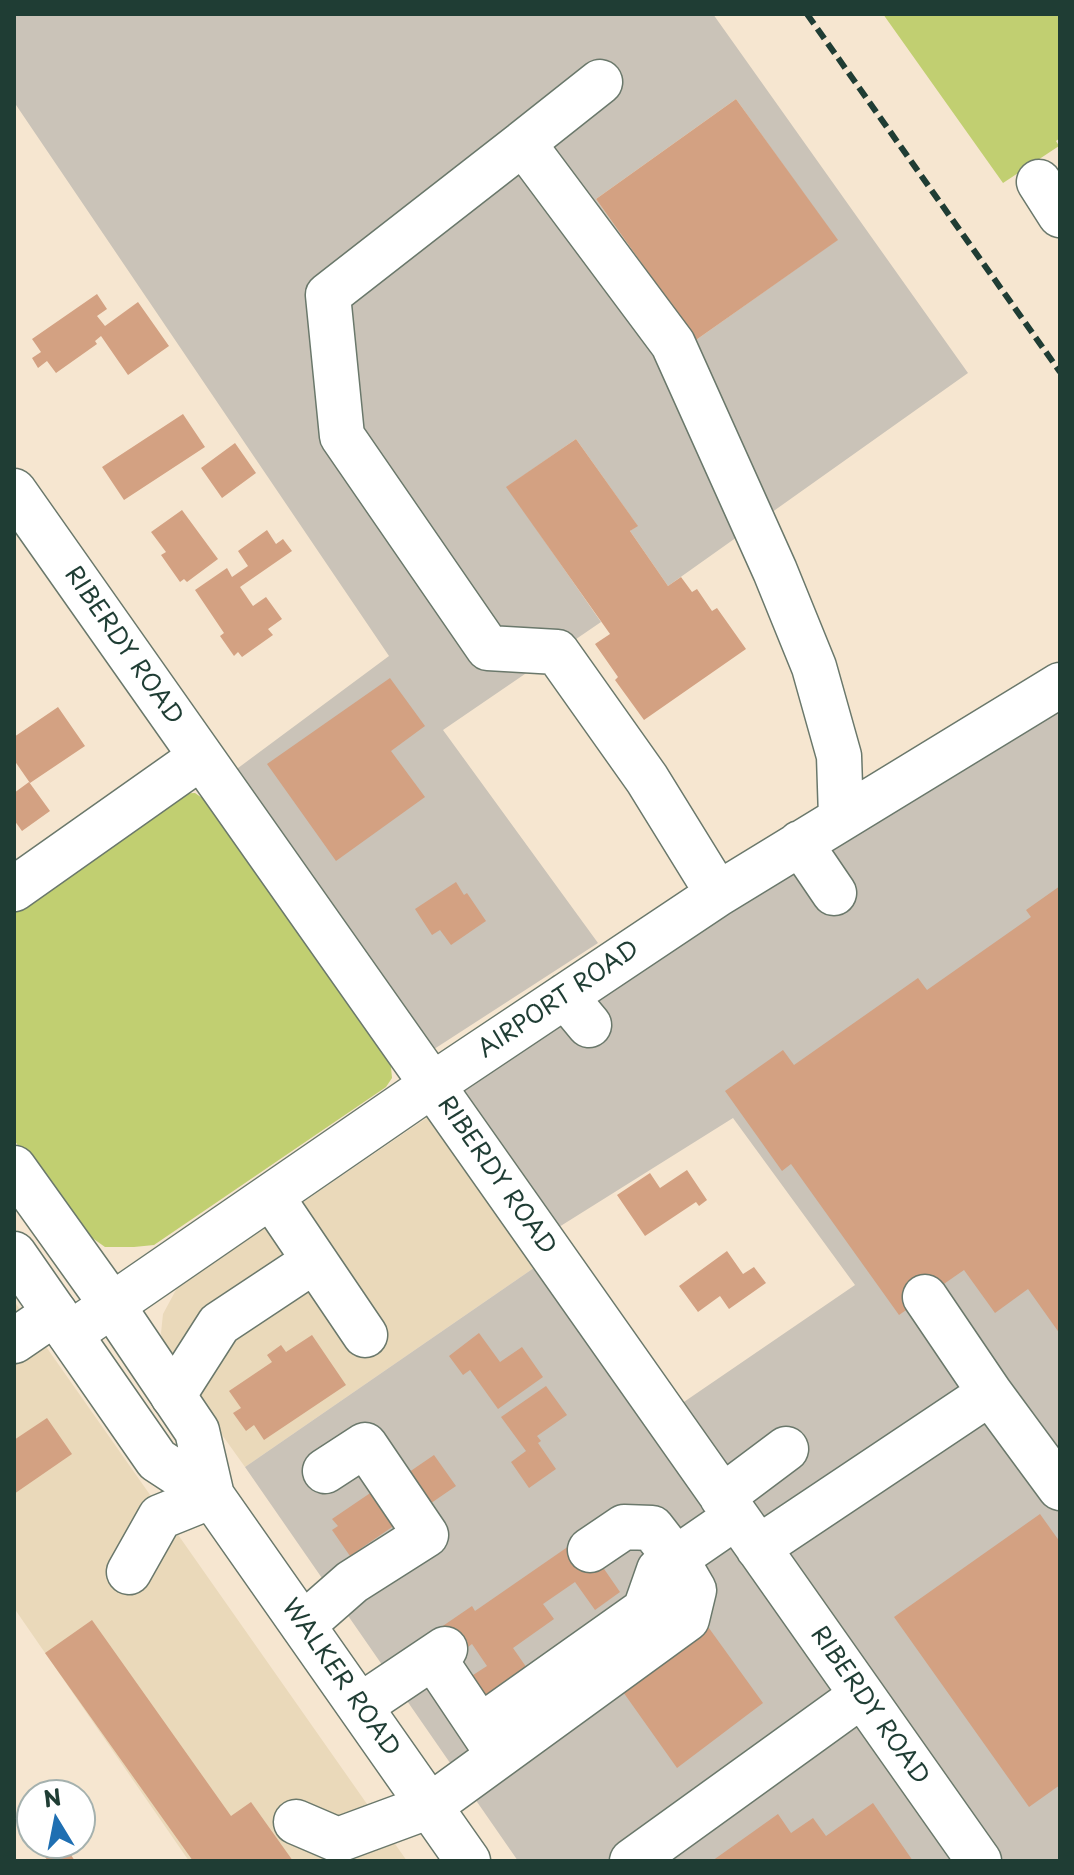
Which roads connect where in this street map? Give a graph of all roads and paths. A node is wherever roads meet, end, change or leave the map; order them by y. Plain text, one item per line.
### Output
1 (600, 82) dead end
2 (523, 143) junction
3 (14, 491) edge
4 (1060, 685) edge
5 (201, 757) junction
6 (841, 817) junction
7 (800, 843) junction
8 (14, 889) edge
9 (834, 893) dead end
10 (718, 894) junction
11 (432, 1085) junction
12 (14, 1168) edge
13 (271, 1196) junction
14 (14, 1254) edge
15 (314, 1261) junction
16 (925, 1297) dead end
17 (112, 1305) junction
18 (63, 1324) junction
19 (365, 1335) dead end
20 (14, 1341) edge
21 (990, 1393) junction
22 (173, 1396) junction
23 (786, 1449) dead end
24 (325, 1471) dead end
25 (1060, 1488) edge
26 (212, 1496) junction
27 (739, 1521) junction
28 (590, 1550) dead end
29 (676, 1559) junction
30 (129, 1572) dead end
31 (303, 1625) junction
32 (862, 1695) junction
33 (360, 1706) junction
34 (490, 1741) junction
35 (430, 1806) junction
36 (296, 1822) dead end
37 (616, 1858) edge
38 (468, 1861) edge
39 (979, 1861) edge

1 - 2 street
2 - 6 street
2 - 10 street
3 - 5 street, RIBERDY ROAD
4 - 6 street, AIRPORT ROAD
5 - 8 street
5 - 11 street, RIBERDY ROAD
6 - 7 street, AIRPORT ROAD
7 - 9 street
7 - 10 street, AIRPORT ROAD
10 - 11 street, AIRPORT ROAD
11 - 13 street, AIRPORT ROAD
11 - 27 street, RIBERDY ROAD
12 - 17 street, WALKER ROAD
13 - 15 street
13 - 17 street, AIRPORT ROAD
14 - 18 street, WALKER ROAD
15 - 19 street
15 - 22 street
16 - 21 street
17 - 18 street, AIRPORT ROAD
17 - 22 street, WALKER ROAD
18 - 20 street, AIRPORT ROAD
18 - 26 street, WALKER ROAD
21 - 25 street
21 - 27 street
22 - 26 street, WALKER ROAD
23 - 27 street
24 - 31 street
26 - 30 street
26 - 31 street, WALKER ROAD
27 - 29 street
27 - 32 street, RIBERDY ROAD
28 - 29 street
29 - 34 street
31 - 33 street, WALKER ROAD
32 - 37 street
32 - 39 street, RIBERDY ROAD
33 - 34 street
33 - 35 street, WALKER ROAD
34 - 35 street
35 - 36 street
35 - 38 street, WALKER ROAD

